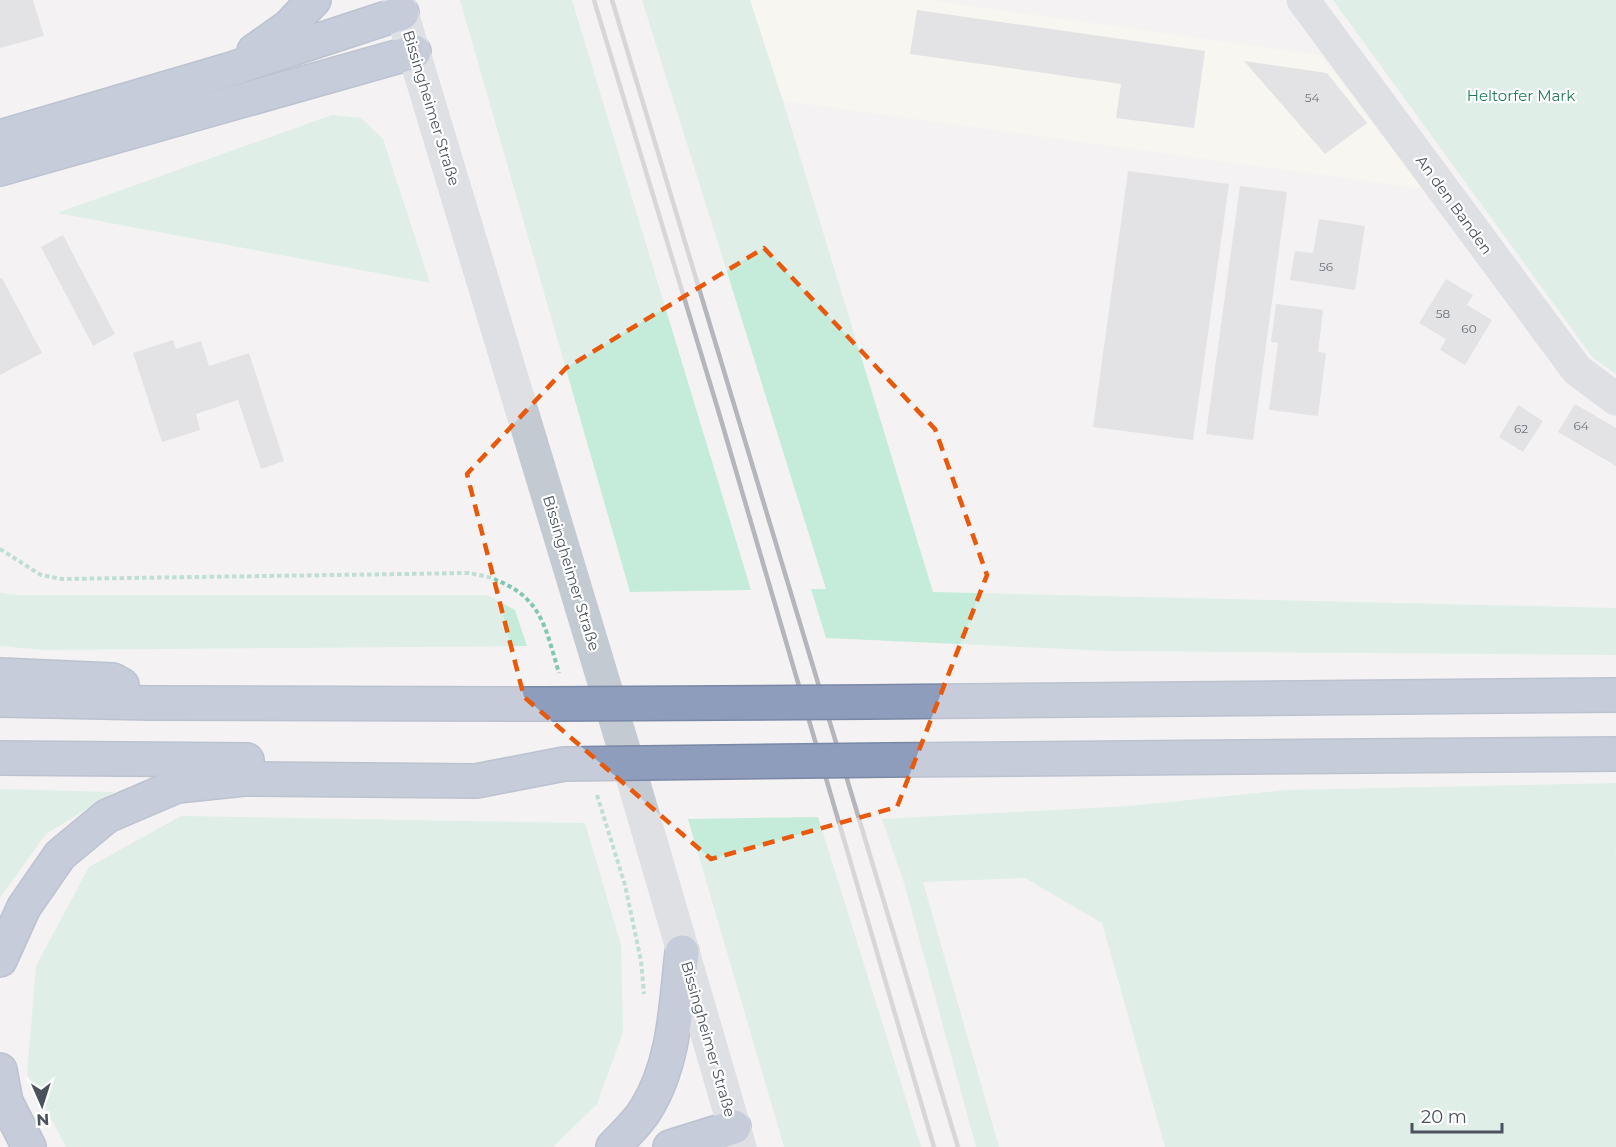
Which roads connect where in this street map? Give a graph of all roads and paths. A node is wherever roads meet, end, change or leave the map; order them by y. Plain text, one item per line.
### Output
1 (314, 0) edge
2 (1303, 0) edge
3 (400, 7) edge
4 (414, 52) junction
5 (228, 70) junction
6 (0, 137) edge
7 (0, 169) edge
8 (1616, 399) edge
9 (0, 675) edge
10 (1616, 695) edge
11 (0, 700) edge
12 (152, 703) junction
13 (1616, 754) edge
14 (0, 758) edge
15 (564, 764) junction
16 (682, 952) junction
17 (0, 960) edge
18 (0, 1070) edge
19 (737, 1137) edge
20 (29, 1147) edge
21 (613, 1147) edge
22 (670, 1147) edge

1 - 5 highway
2 - 8 street, An den Banden
3 - 4 street, Bissingheimer Straße
3 - 5 highway
4 - 7 highway
4 - 16 street, Bissingheimer Straße
5 - 6 highway
9 - 12 highway
10 - 12 highway, bridge
11 - 12 highway
13 - 15 highway, bridge
14 - 15 highway
15 - 17 highway
16 - 19 street, Bissingheimer Straße
16 - 21 highway
18 - 20 highway
19 - 22 highway

